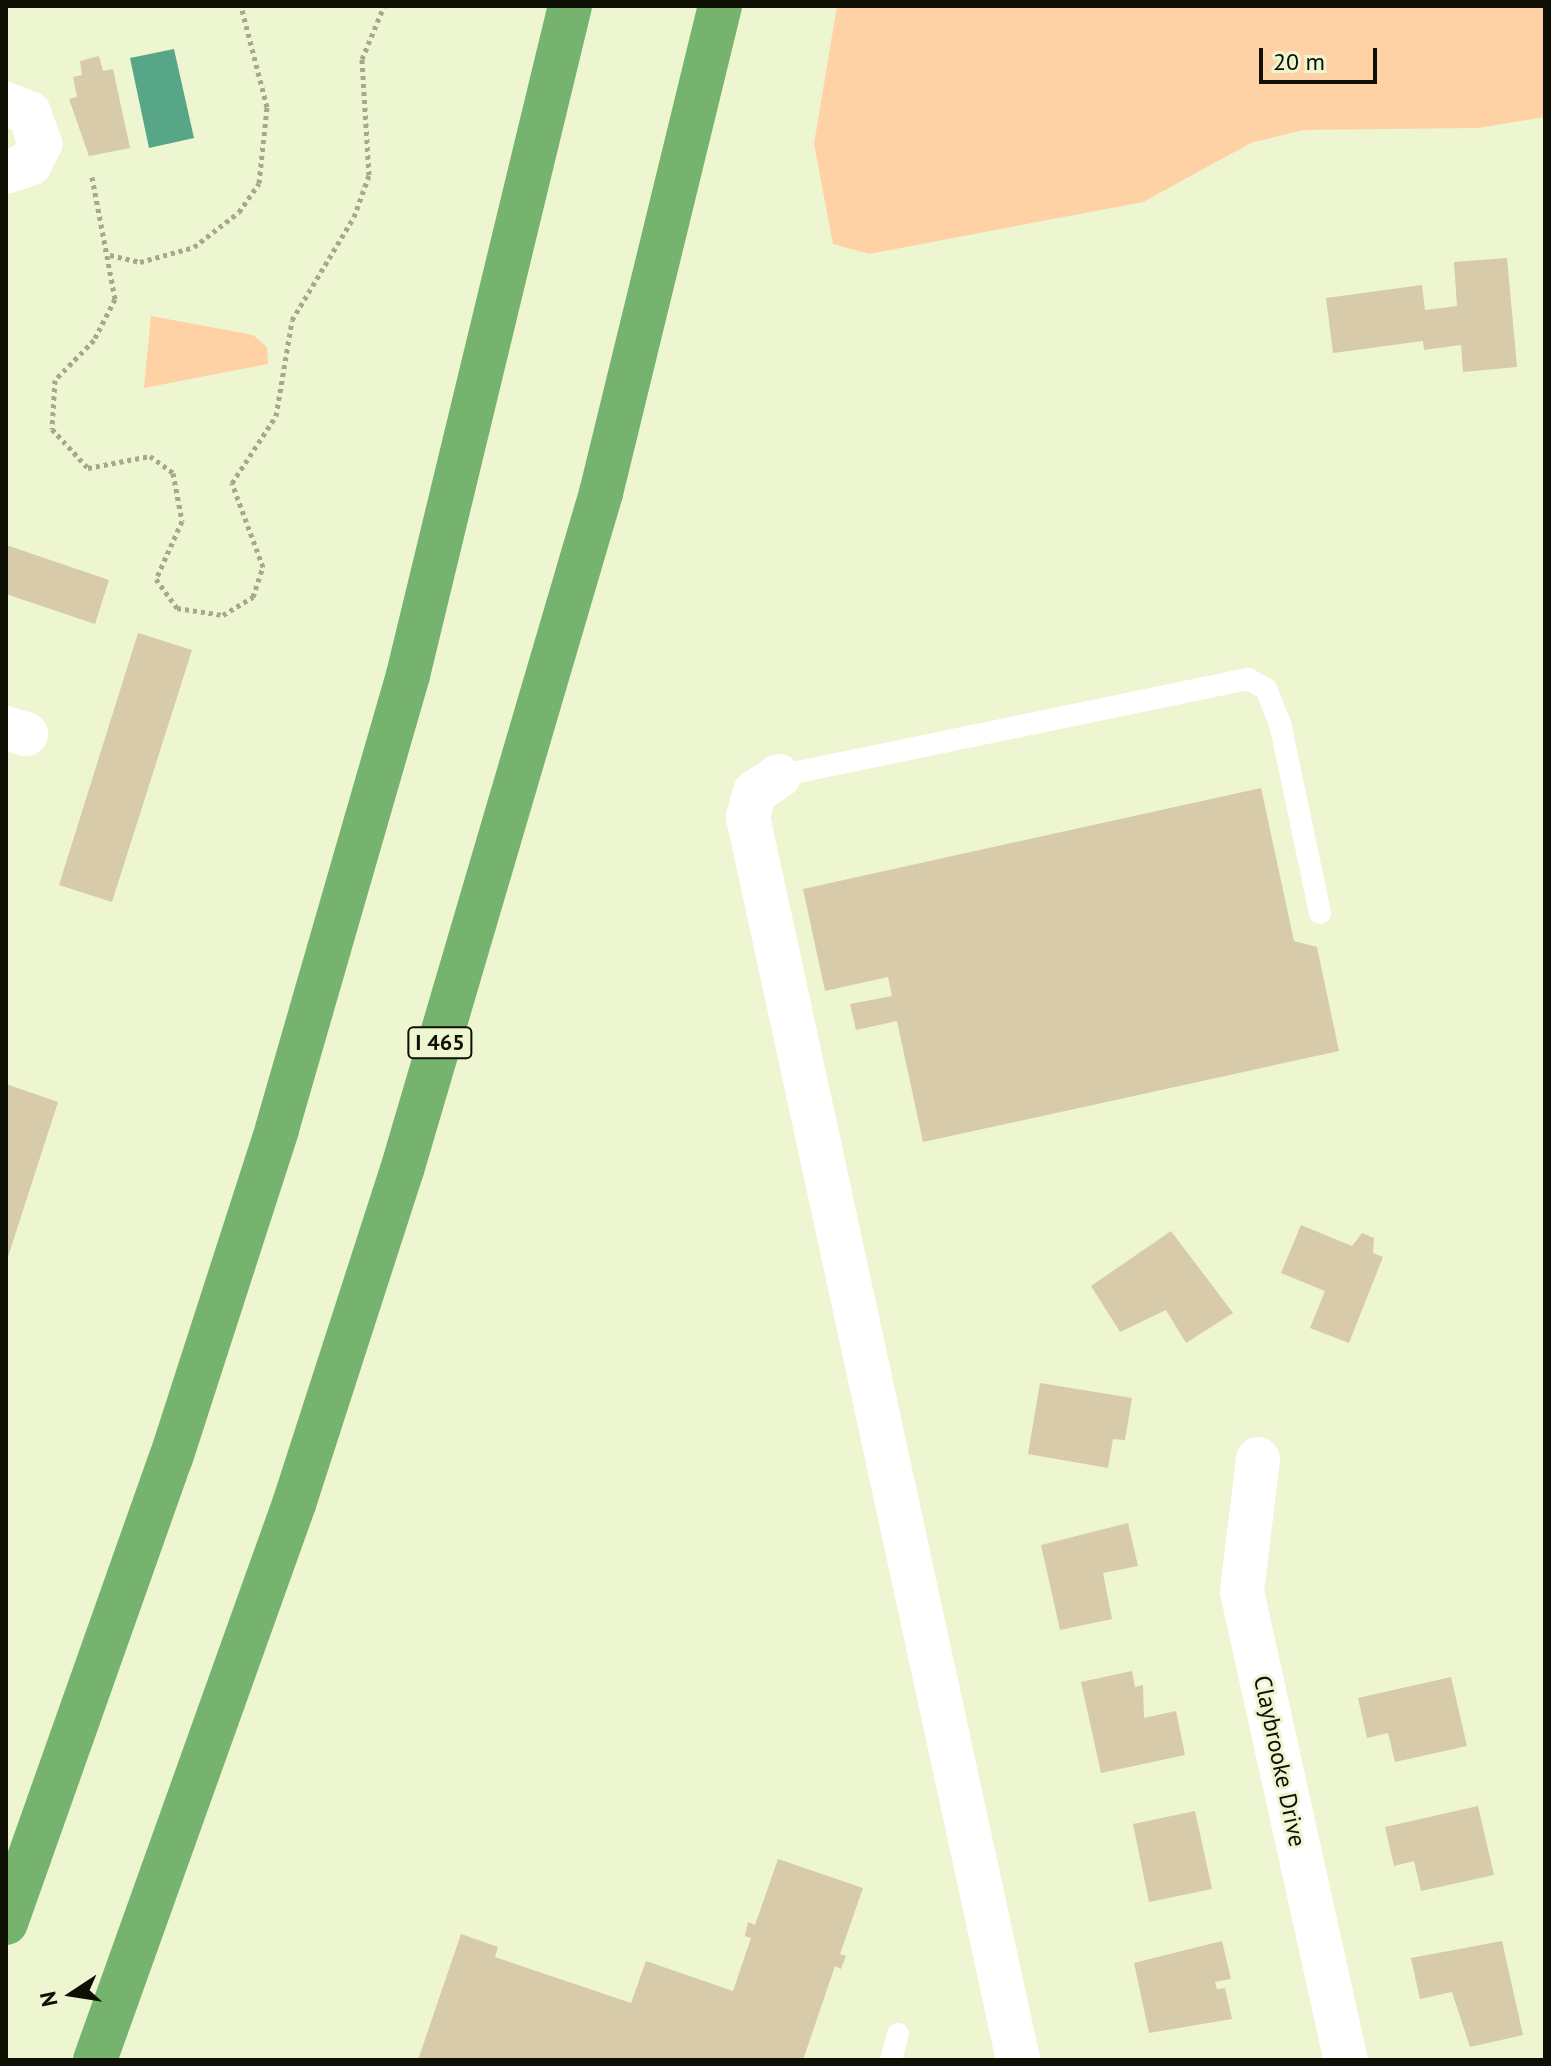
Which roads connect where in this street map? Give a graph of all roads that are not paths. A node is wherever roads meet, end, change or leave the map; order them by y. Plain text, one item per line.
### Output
1 (570, 6) edge
2 (720, 6) edge
3 (6, 104) edge
4 (6, 172) edge
5 (779, 776) joint
6 (1320, 913) dead end
7 (1258, 1459) dead end
8 (6, 1923) edge
9 (898, 2034) dead end
10 (95, 2060) edge
11 (891, 2060) edge
12 (1018, 2060) edge
13 (1346, 2060) edge

1 - 8 highway
2 - 10 highway, I 465
3 - 4 street
5 - 6 lane
5 - 12 street
7 - 13 street, Claybrooke Drive
9 - 11 lane

